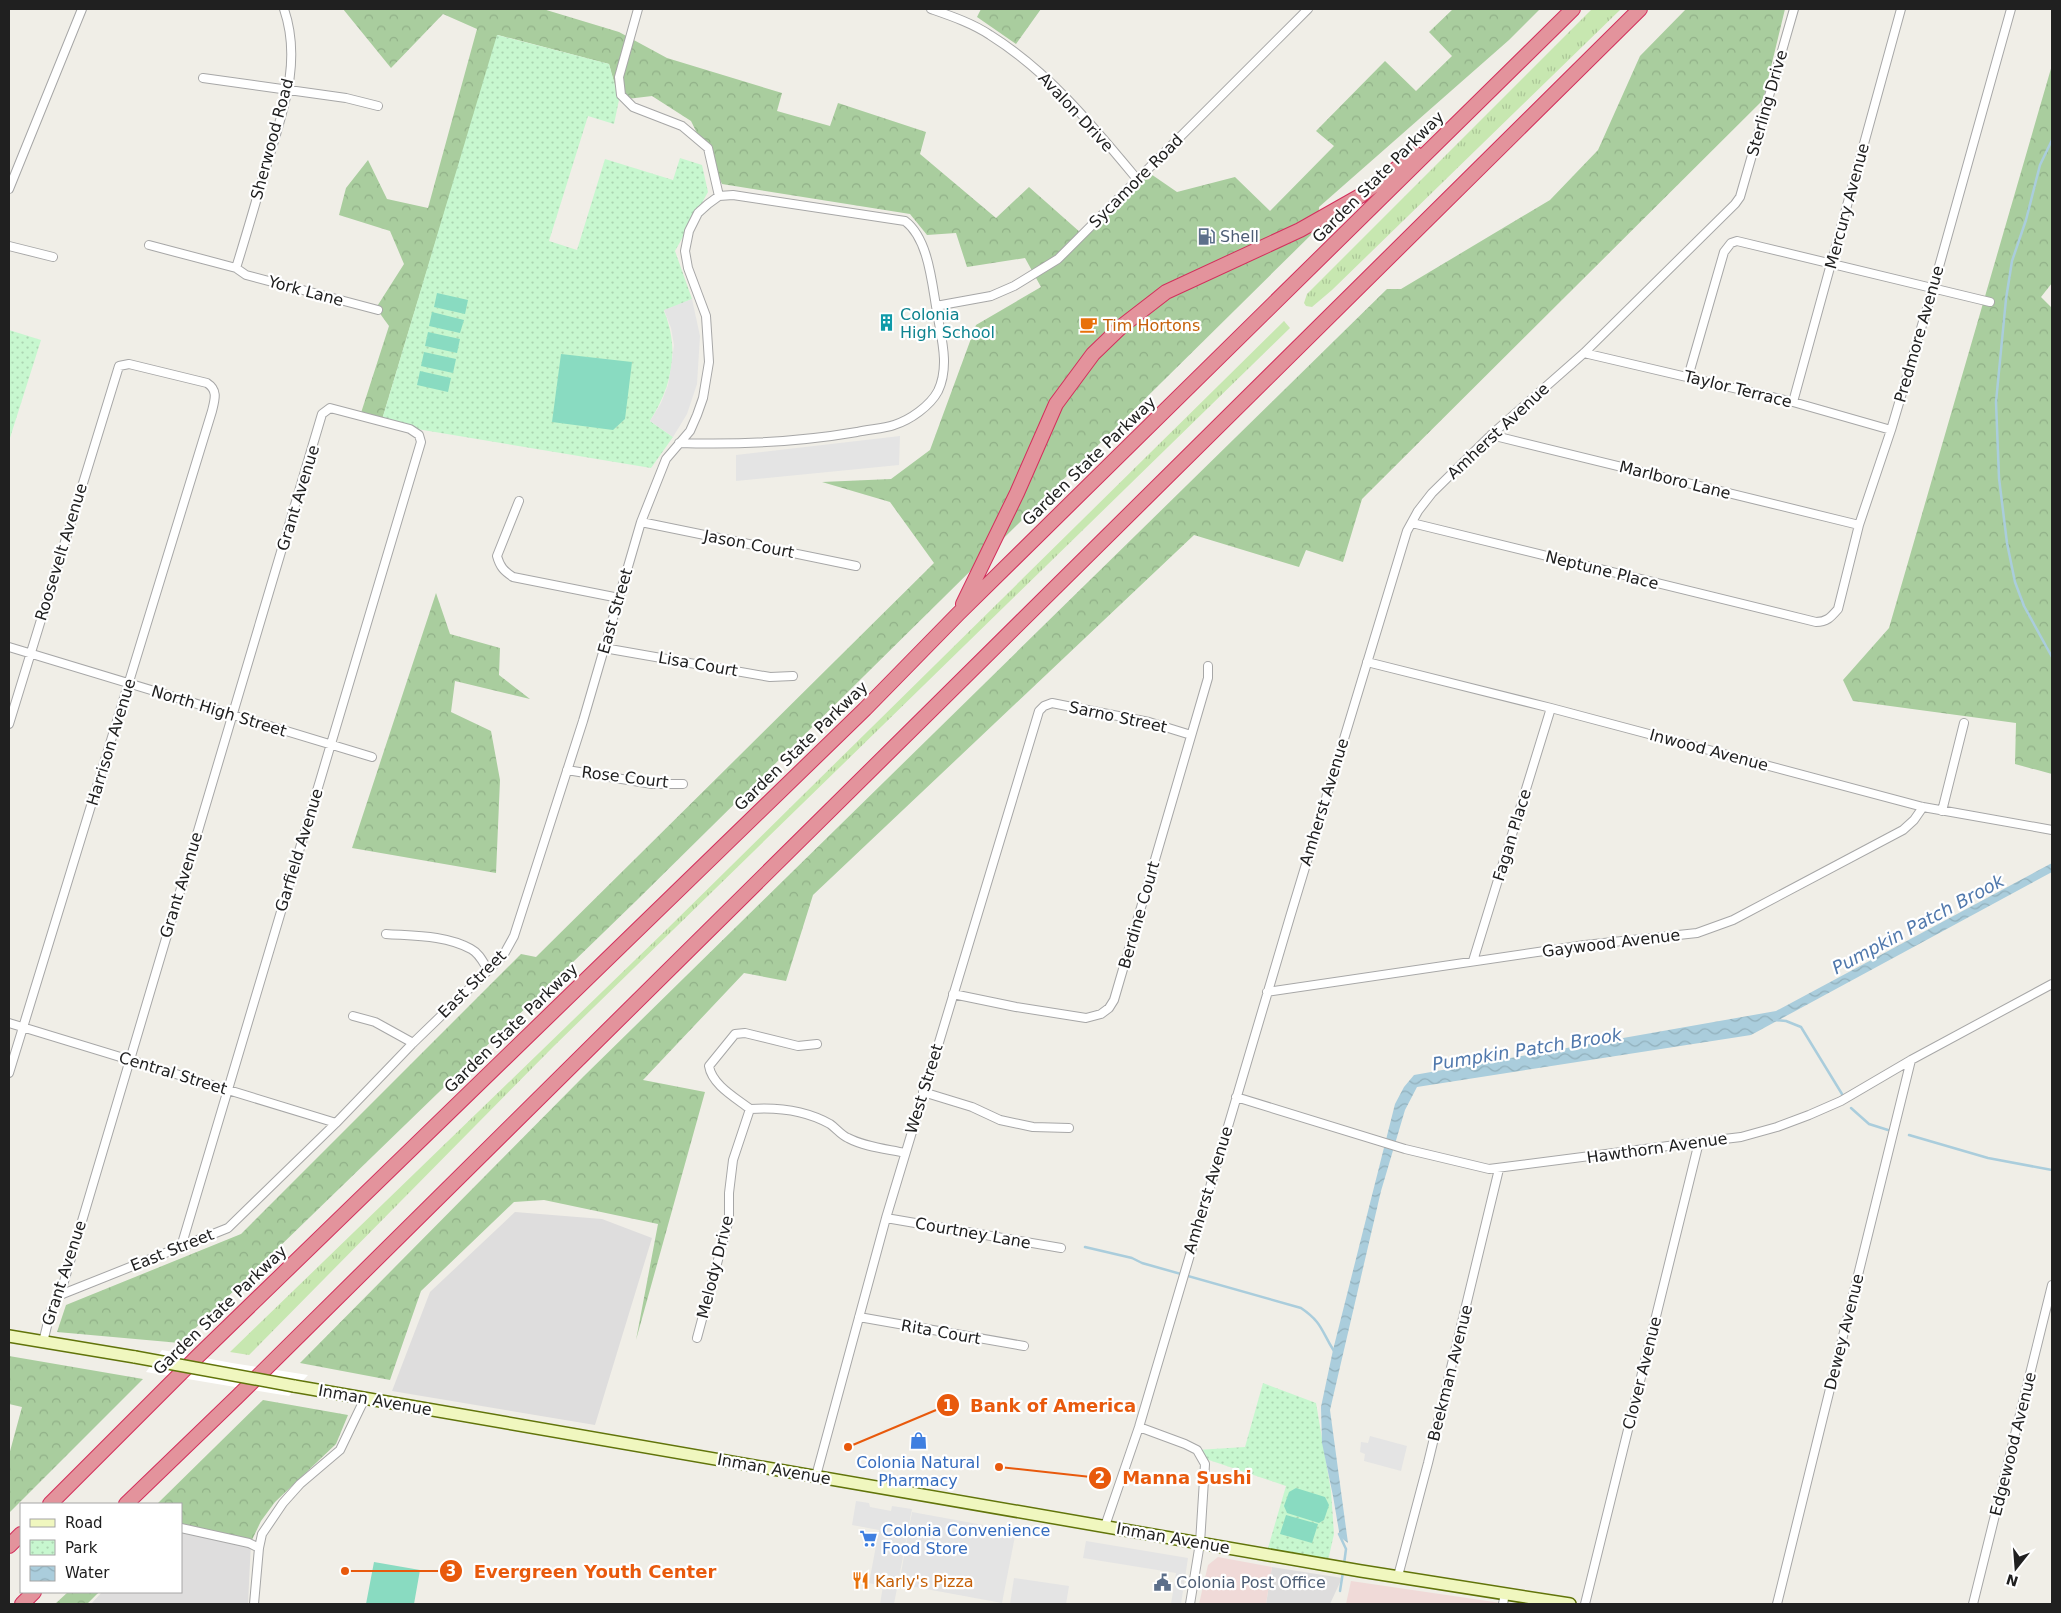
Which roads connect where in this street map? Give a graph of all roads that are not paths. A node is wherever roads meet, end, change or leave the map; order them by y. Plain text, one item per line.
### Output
1 (82, 9) edge
2 (284, 9) edge
3 (638, 9) edge
4 (931, 9) edge
5 (1308, 9) edge
6 (1573, 9) edge
7 (1640, 9) edge
8 (1794, 9) edge
9 (1901, 9) edge
10 (2011, 9) edge
11 (204, 78) dead end
12 (289, 90) junction
13 (378, 106) dead end
14 (1459, 122) junction
15 (1137, 180) junction
16 (9, 189) edge
17 (719, 196) junction
18 (1740, 197) joint
19 (149, 245) dead end
20 (9, 246) edge
21 (53, 257) dead end
22 (1832, 263) junction
23 (236, 268) junction
24 (1933, 288) junction
25 (1990, 302) dead end
26 (936, 306) junction
27 (378, 310) dead end
28 (1584, 353) junction
29 (1688, 377) junction
30 (114, 380) joint
31 (1793, 402) junction
32 (1891, 430) junction
33 (1491, 435) junction
34 (679, 443) junction
35 (418, 453) joint
36 (519, 501) dead end
37 (641, 522) junction
38 (1412, 523) junction
39 (1859, 525) junction
40 (856, 566) dead end
41 (619, 598) junction
42 (958, 614) junction
43 (1793, 616) joint
44 (9, 647) edge
45 (604, 648) junction
46 (30, 654) junction
47 (1367, 662) junction
48 (1208, 666) dead end
49 (793, 676) dead end
50 (128, 683) junction
51 (1044, 706) joint
52 (1551, 708) junction
53 (232, 715) junction
54 (9, 724) edge
55 (1964, 724) dead end
56 (1191, 735) junction
57 (330, 745) junction
58 (372, 757) dead end
59 (567, 770) junction
60 (683, 784) dead end
61 (1923, 807) junction
62 (1942, 811) junction
63 (2052, 830) edge
64 (386, 934) dead end
65 (1473, 961) junction
66 (488, 970) junction
67 (2052, 984) edge
68 (1267, 992) junction
69 (953, 994) junction
70 (353, 1016) dead end
71 (9, 1023) edge
72 (23, 1028) junction
73 (413, 1043) junction
74 (817, 1044) dead end
75 (129, 1060) junction
76 (1911, 1060) junction
77 (9, 1073) edge
78 (228, 1090) junction
79 (924, 1092) junction
80 (1236, 1096) junction
81 (750, 1109) junction
82 (336, 1123) junction
83 (1068, 1128) dead end
84 (1699, 1142) junction
85 (905, 1153) junction
86 (1499, 1169) junction
87 (886, 1218) junction
88 (181, 1247) junction
89 (1060, 1248) dead end
90 (2052, 1284) edge
91 (60, 1295) junction
92 (859, 1318) junction
93 (9, 1336) edge
94 (698, 1338) dead end
95 (43, 1342) junction
96 (1024, 1346) dead end
97 (365, 1398) junction
98 (1139, 1428) junction
99 (816, 1476) junction
100 (51, 1503) edge
101 (127, 1503) edge
102 (1105, 1526) junction
103 (182, 1528) edge
104 (20, 1535) edge
105 (1200, 1543) junction
106 (9, 1546) edge
107 (258, 1548) junction
108 (1398, 1576) junction
109 (33, 1593) edge
110 (1504, 1599) edge
111 (22, 1604) edge
112 (254, 1604) edge
113 (1190, 1604) edge
114 (1570, 1604) edge
115 (1585, 1604) edge
116 (1777, 1604) edge
117 (1973, 1604) edge

1 - 16 street
2 - 12 street, Sherwood Road
3 - 17 street
4 - 15 street, Avalon Drive
5 - 15 street, Sycamore Road
6 - 14 highway, Garden State Parkway
7 - 101 highway
8 - 18 street, Sterling Drive
9 - 22 street, Mercury Avenue
10 - 24 street, Predmore Avenue
11 - 12 street
12 - 13 street
12 - 23 street, Sherwood Road
14 - 42 highway, Garden State Parkway
14 - 42 highway
15 - 26 street, Sycamore Road
17 - 26 street
17 - 34 street, East Street
18 - 28 street, Amherst Avenue
19 - 23 street, York Lane
20 - 21 street
22 - 24 street
22 - 29 street
22 - 31 street, Mercury Avenue
23 - 27 street, York Lane
24 - 25 street
24 - 32 street, Predmore Avenue
26 - 34 street
28 - 29 street, Taylor Terrace
28 - 33 street, Amherst Avenue
29 - 31 street, Taylor Terrace
30 - 46 street, Roosevelt Avenue
30 - 50 street, Harrison Avenue
31 - 32 street, Taylor Terrace
32 - 39 street, Predmore Avenue
33 - 38 street, Amherst Avenue
33 - 39 street, Marlboro Lane
34 - 37 street, East Street
35 - 53 street, Grant Avenue
35 - 57 street, Garfield Avenue
36 - 41 street
37 - 40 street, Jason Court
37 - 41 street, East Street
38 - 43 street, Neptune Place
38 - 47 street, Amherst Avenue
39 - 43 street, Predmore Avenue
41 - 45 street, East Street
42 - 100 highway, Garden State Parkway
44 - 46 street, North High Street
45 - 49 street, Lisa Court
45 - 59 street, East Street
46 - 50 street, North High Street
46 - 54 street, Roosevelt Avenue
47 - 52 street, Inwood Avenue
47 - 68 street, Amherst Avenue
48 - 56 street, Berdine Court
50 - 53 street, North High Street
50 - 72 street, Harrison Avenue
51 - 56 street, Sarno Street
51 - 69 street, West Street
52 - 61 street, Inwood Avenue
52 - 65 street, Fagan Place
53 - 57 street, North High Street
53 - 75 street, Grant Avenue
55 - 62 street
56 - 69 street, Berdine Court
57 - 58 street, North High Street
57 - 78 street, Garfield Avenue
59 - 60 street, Rose Court
59 - 66 street, East Street
61 - 62 street, Inwood Avenue
61 - 65 street, Gaywood Avenue
62 - 63 street, Inwood Avenue
64 - 66 street
65 - 68 street, Gaywood Avenue
66 - 73 street, East Street
67 - 76 street, Hawthorn Avenue
68 - 80 street, Amherst Avenue
69 - 79 street, West Street
70 - 73 street
71 - 72 street, Central Street
72 - 75 street, Central Street
72 - 77 street, Harrison Avenue
73 - 82 street, East Street
74 - 81 street
75 - 78 street, Central Street
75 - 91 street, Grant Avenue
76 - 84 street, Hawthorn Avenue
76 - 116 street, Dewey Avenue
78 - 82 street, Central Street
78 - 88 street, Garfield Avenue
79 - 83 street
79 - 85 street, West Street
80 - 86 street, Hawthorn Avenue
80 - 98 street, Amherst Avenue
81 - 85 street
81 - 94 street, Melody Drive
82 - 88 street, East Street
84 - 86 street, Hawthorn Avenue
84 - 115 street, Clover Avenue
85 - 87 street, West Street
86 - 108 street, Beekman Avenue
87 - 89 street, Courtney Lane
87 - 92 street, West Street
88 - 91 street, East Street
90 - 117 street, Edgewood Avenue
91 - 95 street, Grant Avenue
92 - 96 street, Rita Court
92 - 99 street, West Street
93 - 95 main road, Inman Avenue
95 - 97 main road, Inman Avenue, bridge
97 - 99 main road, Inman Avenue
97 - 107 street
98 - 102 street, Amherst Avenue
98 - 105 street
99 - 102 main road, Inman Avenue
102 - 105 main road, Inman Avenue
103 - 107 street
104 - 106 highway
105 - 108 main road, Inman Avenue
105 - 113 street
107 - 112 street
108 - 110 main road, Inman Avenue
109 - 111 highway
110 - 114 main road, Inman Avenue

